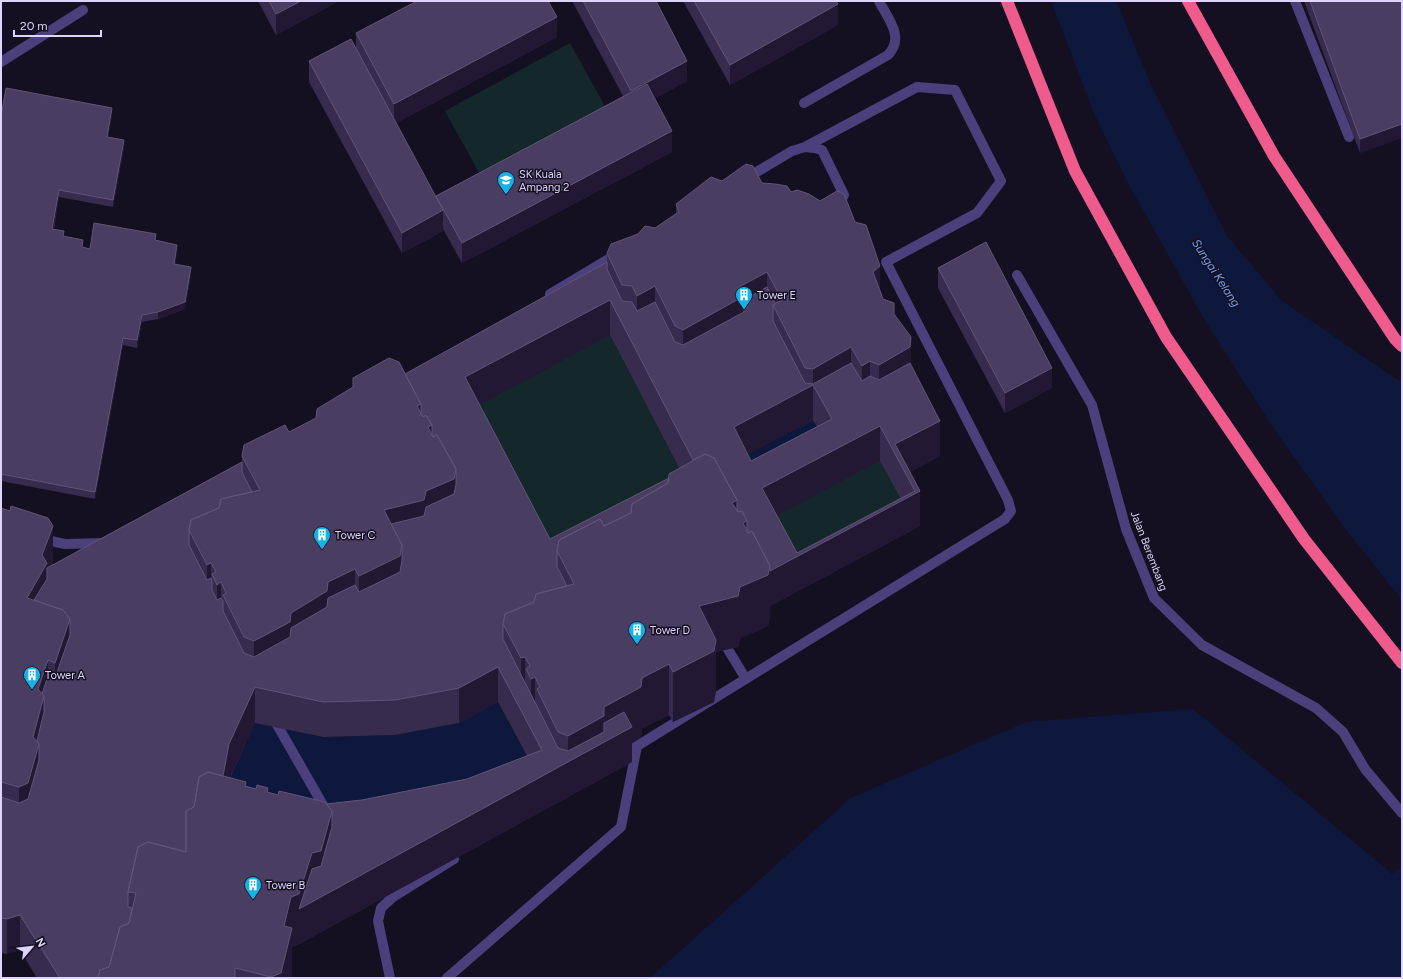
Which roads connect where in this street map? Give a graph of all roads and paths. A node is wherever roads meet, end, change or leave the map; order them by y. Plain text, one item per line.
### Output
1 (879, 1) edge
2 (1007, 1) edge
3 (1188, 1) edge
4 (1295, 1) edge
5 (83, 10) dead end
6 (1, 62) edge
7 (804, 103) dead end
8 (1349, 137) dead end
9 (805, 147) junction
10 (741, 184) edge
11 (825, 212) edge
12 (626, 249) edge
13 (1017, 275) dead end
14 (544, 298) edge
15 (1402, 346) edge
16 (29, 537) edge
17 (114, 540) edge
18 (710, 636) edge
19 (1402, 663) edge
20 (746, 679) junction
21 (268, 708) edge
22 (637, 746) junction
23 (610, 763) edge
24 (1402, 813) edge
25 (330, 818) edge
26 (461, 855) edge
27 (390, 978) edge
28 (447, 978) edge

1 - 7 lane
2 - 19 highway
3 - 15 highway
4 - 8 lane
5 - 6 lane
9 - 10 lane
9 - 11 lane
9 - 20 lane
12 - 14 lane
13 - 24 lane, Jalan Berembang
16 - 17 lane
18 - 20 lane
20 - 22 lane
21 - 25 lane
22 - 23 lane
22 - 28 lane
26 - 27 lane

